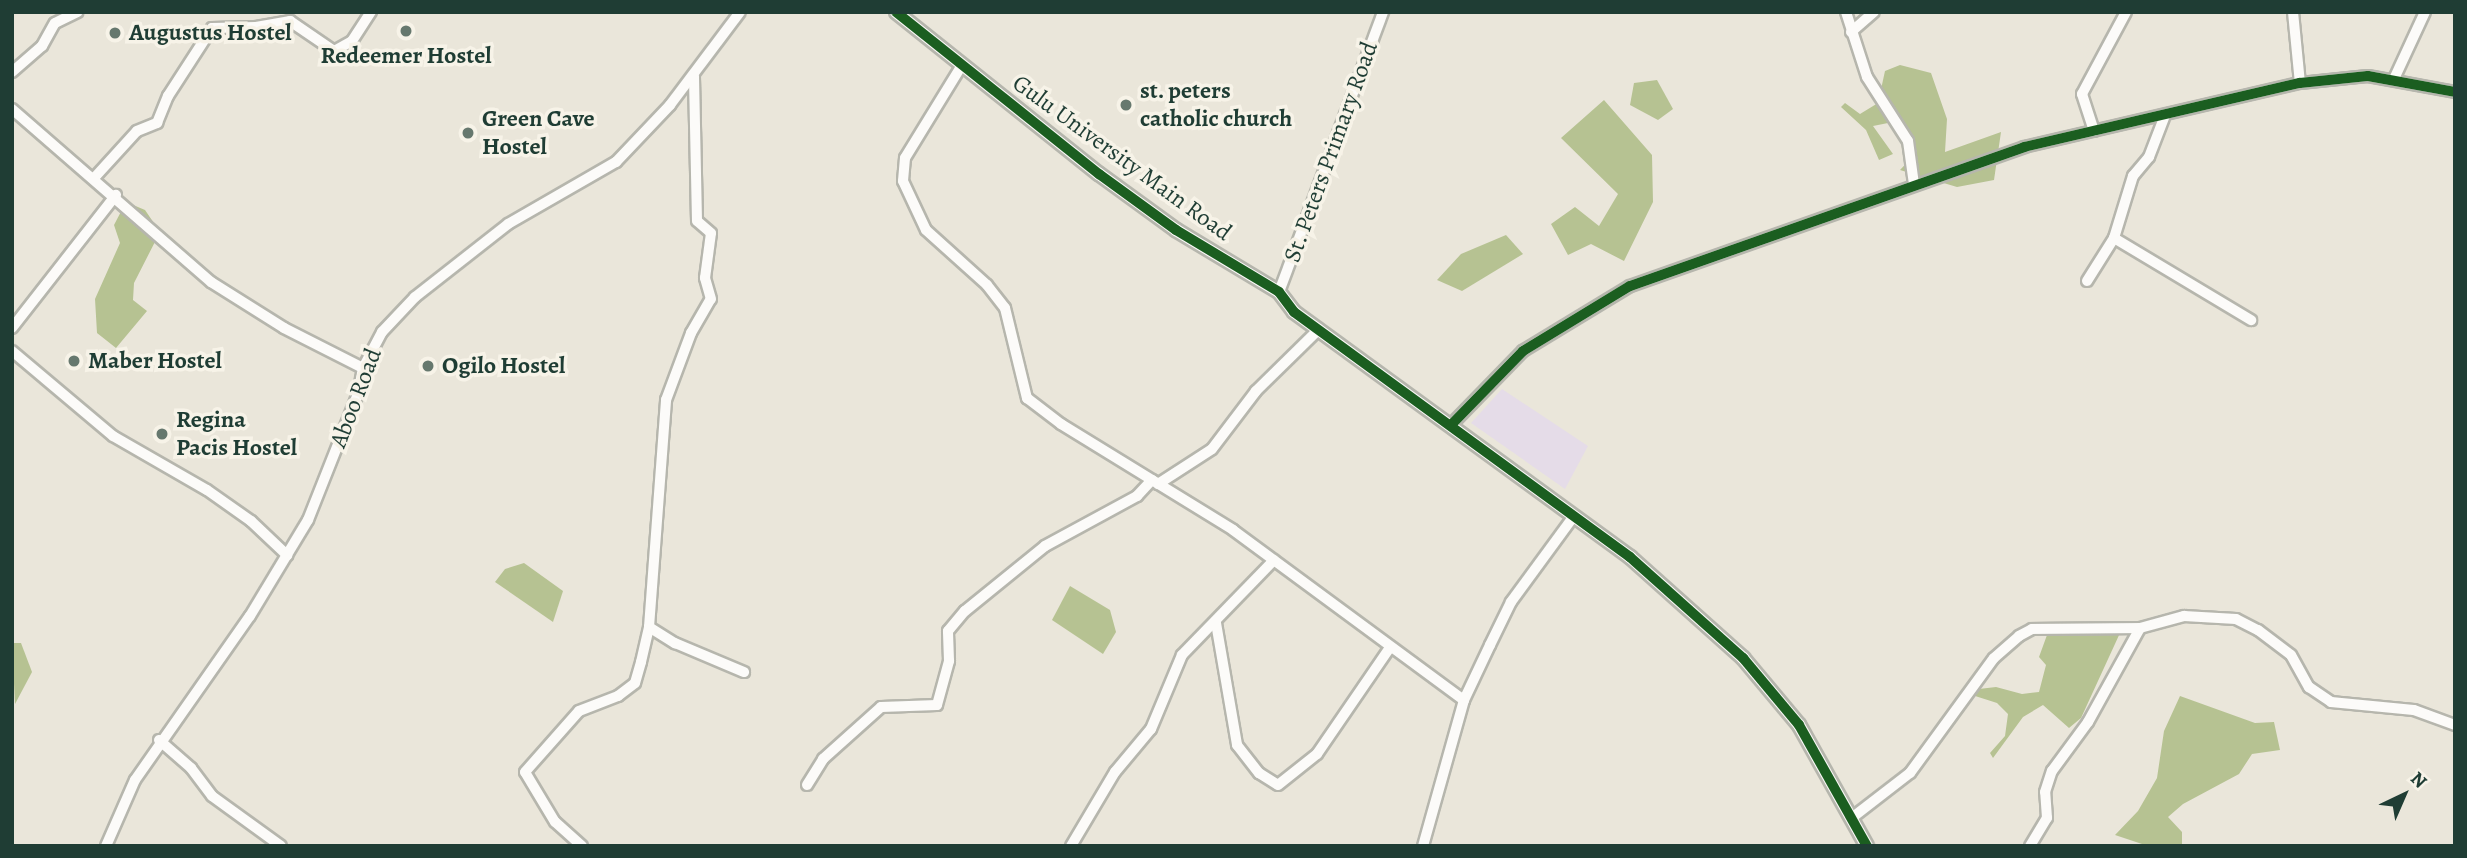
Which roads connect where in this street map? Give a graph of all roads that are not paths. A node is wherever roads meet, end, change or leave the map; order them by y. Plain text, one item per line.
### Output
1 (78, 12) edge
2 (371, 12) edge
3 (740, 12) edge
4 (896, 12) edge
5 (1383, 12) edge
6 (1846, 12) edge
7 (1874, 12) edge
8 (2126, 12) edge
9 (2293, 12) edge
10 (2425, 12) edge
11 (1852, 32) junction
12 (962, 65) junction
13 (12, 72) edge
14 (694, 75) junction
15 (2394, 79) junction
16 (2300, 83) junction
17 (2455, 92) edge
18 (12, 109) edge
19 (2164, 118) junction
20 (2094, 131) junction
21 (95, 177) junction
22 (1914, 184) junction
23 (116, 195) junction
24 (2114, 239) junction
25 (2087, 281) dead end
26 (1279, 292) junction
27 (2251, 320) dead end
28 (12, 328) edge
29 (1319, 329) junction
30 (12, 351) edge
31 (363, 368) junction
32 (1451, 425) junction
33 (1155, 482) junction
34 (1574, 516) junction
35 (288, 555) junction
36 (1274, 560) junction
37 (1216, 623) junction
38 (649, 627) junction
39 (2140, 628) junction
40 (1389, 649) junction
41 (744, 672) dead end
42 (1464, 700) junction
43 (2455, 725) edge
44 (159, 740) junction
45 (807, 785) dead end
46 (1853, 817) junction
47 (106, 846) edge
48 (281, 846) edge
49 (582, 846) edge
50 (1071, 846) edge
51 (1423, 846) edge
52 (1867, 846) edge
53 (2030, 846) edge

1 - 13 street
2 - 21 street
3 - 14 street, Aboo Road
4 - 12 street, Gulu University Main Road
5 - 26 street, St. Peters Primary Road
6 - 11 street
7 - 11 street
8 - 20 street
9 - 16 street
10 - 15 street
11 - 22 street
12 - 26 street, Gulu University Main Road
12 - 33 street
14 - 31 street, Aboo Road
14 - 38 street
15 - 16 street
15 - 17 street
16 - 19 street
18 - 21 street
19 - 20 street
19 - 24 street
20 - 22 street
21 - 23 street
22 - 32 street
23 - 28 street
23 - 31 street
24 - 25 street
24 - 27 street
26 - 29 street, Gulu University Main Road
29 - 32 street, Gulu University Main Road
29 - 33 street
30 - 35 street
31 - 35 street, Aboo Road
32 - 34 street, Gulu University Main Road
33 - 36 street
33 - 45 street
34 - 42 street
34 - 46 street, Gulu University Main Road
35 - 44 street, Aboo Road
36 - 37 street
36 - 40 street
37 - 40 street
37 - 50 street
38 - 41 street
38 - 49 street
39 - 43 street
39 - 46 street
39 - 53 street
40 - 42 street
42 - 51 street
44 - 47 street, Aboo Road
44 - 48 street
46 - 52 street, Gulu University Main Road

